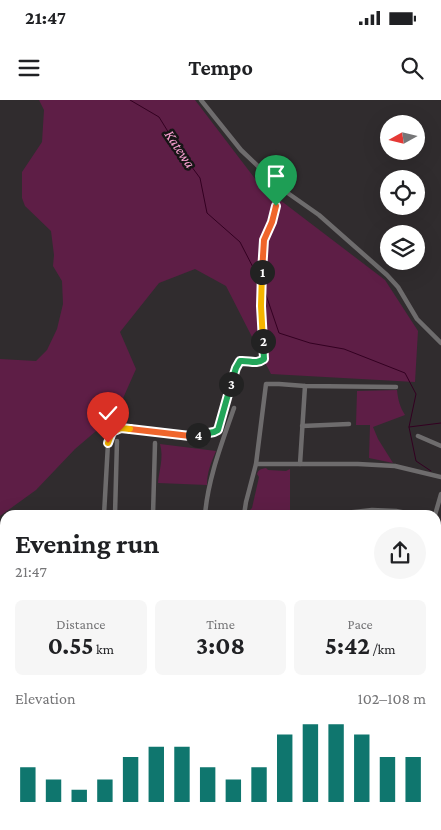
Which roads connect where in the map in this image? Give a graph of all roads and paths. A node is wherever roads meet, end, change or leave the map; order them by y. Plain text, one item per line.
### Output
1 (201, 100) edge
2 (282, 189) junction
3 (441, 343) edge
4 (305, 386) junction
5 (396, 386) dead end
6 (234, 408) dead end
7 (349, 424) dead end
8 (302, 426) junction
9 (418, 436) dead end
10 (116, 440) dead end
11 (155, 443) dead end
12 (441, 446) edge
13 (256, 464) junction
14 (300, 464) junction
15 (441, 477) edge
16 (441, 494) edge
17 (104, 510) edge
18 (115, 510) edge
19 (153, 510) edge
20 (205, 510) edge
21 (245, 510) edge
22 (436, 510) edge

1 - 2 street
2 - 3 street
2 - 17 street
4 - 5 street
4 - 8 street
4 - 13 street
6 - 20 street
7 - 8 street
8 - 14 street
9 - 12 street
10 - 18 street
11 - 19 street
13 - 14 street
13 - 21 street
14 - 15 street
16 - 22 street

